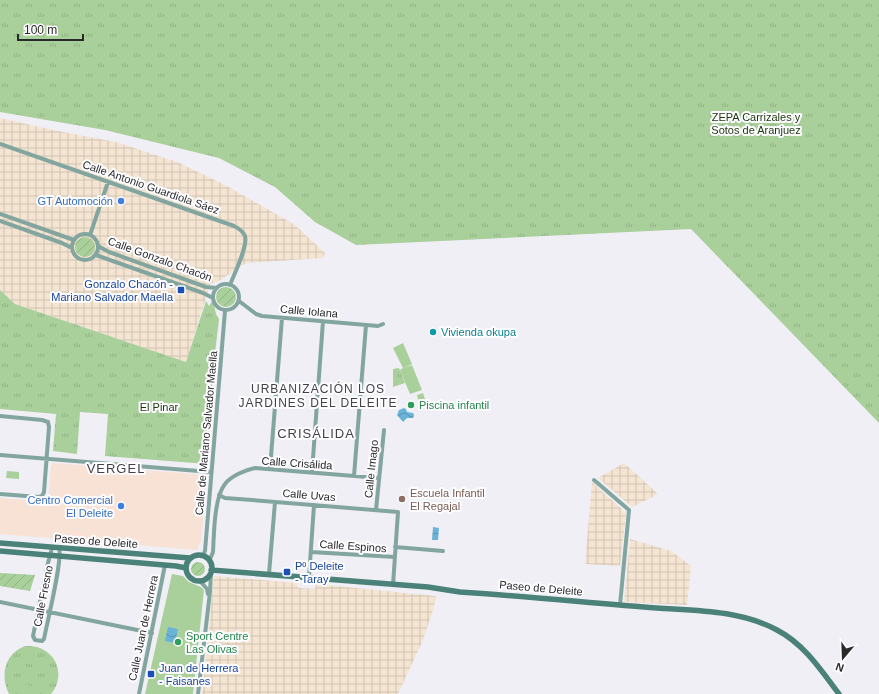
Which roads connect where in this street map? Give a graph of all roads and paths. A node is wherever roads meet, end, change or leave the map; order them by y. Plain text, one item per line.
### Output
1 (0, 144) edge
2 (108, 182) junction
3 (0, 214) edge
4 (0, 221) edge
5 (90, 235) junction
6 (74, 240) junction
7 (98, 246) junction
8 (72, 248) junction
9 (96, 255) junction
10 (230, 285) junction
11 (217, 288) junction
12 (213, 298) junction
13 (239, 301) junction
14 (225, 311) junction
15 (282, 318) junction
16 (323, 321) junction
17 (383, 324) dead end
18 (366, 325) junction
19 (0, 416) edge
20 (384, 430) dead end
21 (0, 455) edge
22 (47, 459) junction
23 (270, 469) junction
24 (212, 472) junction
25 (312, 472) junction
26 (354, 476) junction
27 (379, 478) junction
28 (594, 480) dead end
29 (0, 494) edge
30 (219, 495) junction
31 (275, 502) junction
32 (314, 505) junction
33 (376, 510) junction
34 (0, 543) edge
35 (395, 547) junction
36 (52, 548) junction
37 (59, 548) junction
38 (0, 551) edge
39 (443, 551) dead end
40 (311, 552) junction
41 (50, 555) junction
42 (60, 556) junction
43 (190, 558) junction
44 (205, 558) junction
45 (395, 558) junction
46 (165, 565) junction
47 (186, 568) junction
48 (211, 571) junction
49 (269, 574) junction
50 (309, 577) junction
51 (200, 581) junction
52 (393, 585) junction
53 (208, 596) junction
54 (0, 602) edge
55 (620, 605) junction
56 (38, 610) junction
57 (49, 612) junction
58 (152, 633) junction
59 (139, 694) edge
60 (198, 694) edge
61 (839, 694) edge

1 - 2 street, Calle Antonio Guardiola Sáez
2 - 5 street
2 - 10 street, Calle Antonio Guardiola Sáez
3 - 6 street
4 - 8 street
5 - 6 street
5 - 7 street
6 - 8 street
7 - 9 street
7 - 11 street, Calle Gonzalo Chacón
8 - 9 street
9 - 12 street, Calle Gonzalo Chacón
10 - 11 street
10 - 13 street
11 - 12 street
12 - 14 street
13 - 14 street
13 - 15 street, Calle Iolana
14 - 24 street, Calle de Mariano Salvador Maella
15 - 16 street, Calle Iolana
15 - 23 street
16 - 18 street, Calle Iolana
16 - 25 street
17 - 18 street, Calle Iolana
18 - 26 street
19 - 22 street
20 - 27 street, Calle Imago
21 - 22 street
22 - 24 street
22 - 29 street
23 - 25 street, Calle Crisálida
23 - 30 street, Calle Crisálida
24 - 44 street, Calle de Mariano Salvador Maella
25 - 26 street, Calle Crisálida
26 - 27 street, Calle Crisálida
27 - 33 street, Calle Imago
28 - 55 street
30 - 31 street, Calle Uvas
30 - 44 street
31 - 32 street, Calle Uvas
31 - 49 street
32 - 33 street, Calle Uvas
32 - 40 street
33 - 35 street, Calle Uvas
34 - 36 main road, Paseo de Deleite
35 - 39 street
35 - 45 street
36 - 37 main road, Paseo de Deleite
36 - 41 street, Calle Fresno
37 - 42 street, Calle Fresno
37 - 43 main road, Paseo de Deleite
38 - 41 main road, Paseo de Deleite
40 - 45 street, Calle Espinos
40 - 50 street
41 - 42 main road, Paseo de Deleite
41 - 56 street, Calle Fresno
42 - 46 main road, Paseo de Deleite
42 - 57 street, Calle Fresno
43 - 44 main road
43 - 47 main road
44 - 48 main road
45 - 52 street
46 - 47 main road, Paseo de Deleite
46 - 58 street, Calle Juan de Herrera
47 - 51 main road
48 - 49 main road, Paseo de Deleite
48 - 51 main road
48 - 53 street
49 - 50 main road, Paseo de Deleite
50 - 52 main road, Paseo de Deleite
51 - 53 street
52 - 55 main road, Paseo de Deleite
53 - 60 street
54 - 56 street
55 - 61 main road, Paseo de Deleite
56 - 57 street
56 - 57 street, Calle Fresno
57 - 58 street
58 - 59 street, Calle Juan de Herrera

